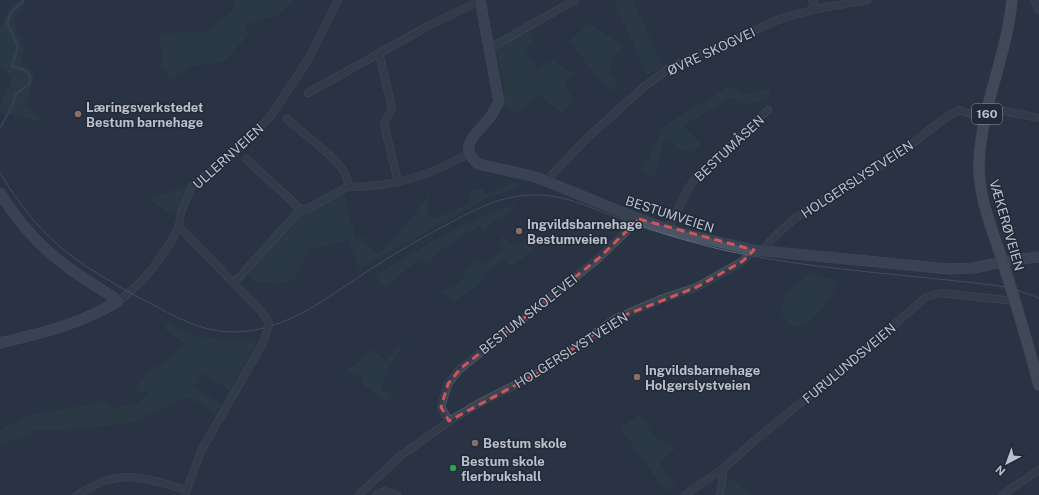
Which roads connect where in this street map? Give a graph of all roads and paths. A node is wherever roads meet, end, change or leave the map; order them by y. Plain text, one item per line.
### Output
1 (338, 0) edge
2 (480, 0) edge
3 (575, 0) edge
4 (812, 0) edge
5 (867, 0) edge
6 (1012, 0) edge
7 (1034, 0) edge
8 (816, 10) junction
9 (1039, 10) edge
10 (490, 48) junction
11 (379, 53) junction
12 (308, 93) dead end
13 (989, 108) junction
14 (768, 110) dead end
15 (977, 116) dead end
16 (1039, 117) edge
17 (287, 119) dead end
18 (469, 154) junction
19 (246, 159) dead end
20 (546, 181) junction
21 (398, 182) junction
22 (349, 186) junction
23 (0, 193) edge
24 (300, 210) junction
25 (639, 219) junction
26 (179, 227) junction
27 (668, 229) junction
28 (758, 250) junction
29 (1039, 257) edge
30 (1003, 262) junction
31 (234, 283) junction
32 (118, 301) junction
33 (1015, 301) junction
34 (0, 343) edge
35 (1039, 385) edge
36 (449, 421) junction
37 (724, 468) junction
38 (1039, 470) edge
39 (186, 492) edge
40 (77, 495) edge
41 (359, 495) edge
42 (376, 495) edge
43 (397, 495) edge
44 (685, 495) edge
45 (720, 495) edge
46 (1002, 495) edge

1 - 26 street, ULLERNVEIEN
2 - 10 street
2 - 11 street
3 - 10 street
4 - 8 street
5 - 8 street, ØVRE SKOGVEI
6 - 13 main road, VÆKERØVEIEN / 160
7 - 9 street
8 - 20 street, ØVRE SKOGVEI
10 - 18 street
11 - 12 street
11 - 21 street
13 - 16 street
13 - 30 main road, VÆKERØVEIEN / 160
14 - 27 street, BESTUMÅSEN
15 - 28 street, HOLGERSLYSTVEIEN
17 - 22 street
18 - 20 street, BESTUMVEIEN
18 - 21 street
19 - 24 street, ULLERNVEIEN
20 - 25 street, BESTUMVEIEN
21 - 22 street
22 - 24 street
23 - 32 street
24 - 31 street
25 - 27 street, BESTUMVEIEN
25 - 36 street, BESTUM SKOLEVEI
26 - 31 street
26 - 32 street, ULLERNVEIEN
27 - 28 street, BESTUMVEIEN
28 - 30 street, BESTUMVEIEN
28 - 36 street, HOLGERSLYSTVEIEN
29 - 30 street, BESTUMVEIEN
30 - 33 main road, VÆKERØVEIEN / 160
31 - 39 street, bridge
32 - 34 street
33 - 35 main road, VÆKERØVEIEN / 160
33 - 37 street, FURULUNDSVEIEN
36 - 41 street, HOLGERSLYSTVEIEN
37 - 44 street, FURULUNDSVEIEN
37 - 45 street
38 - 46 street
39 - 40 street
42 - 43 street

